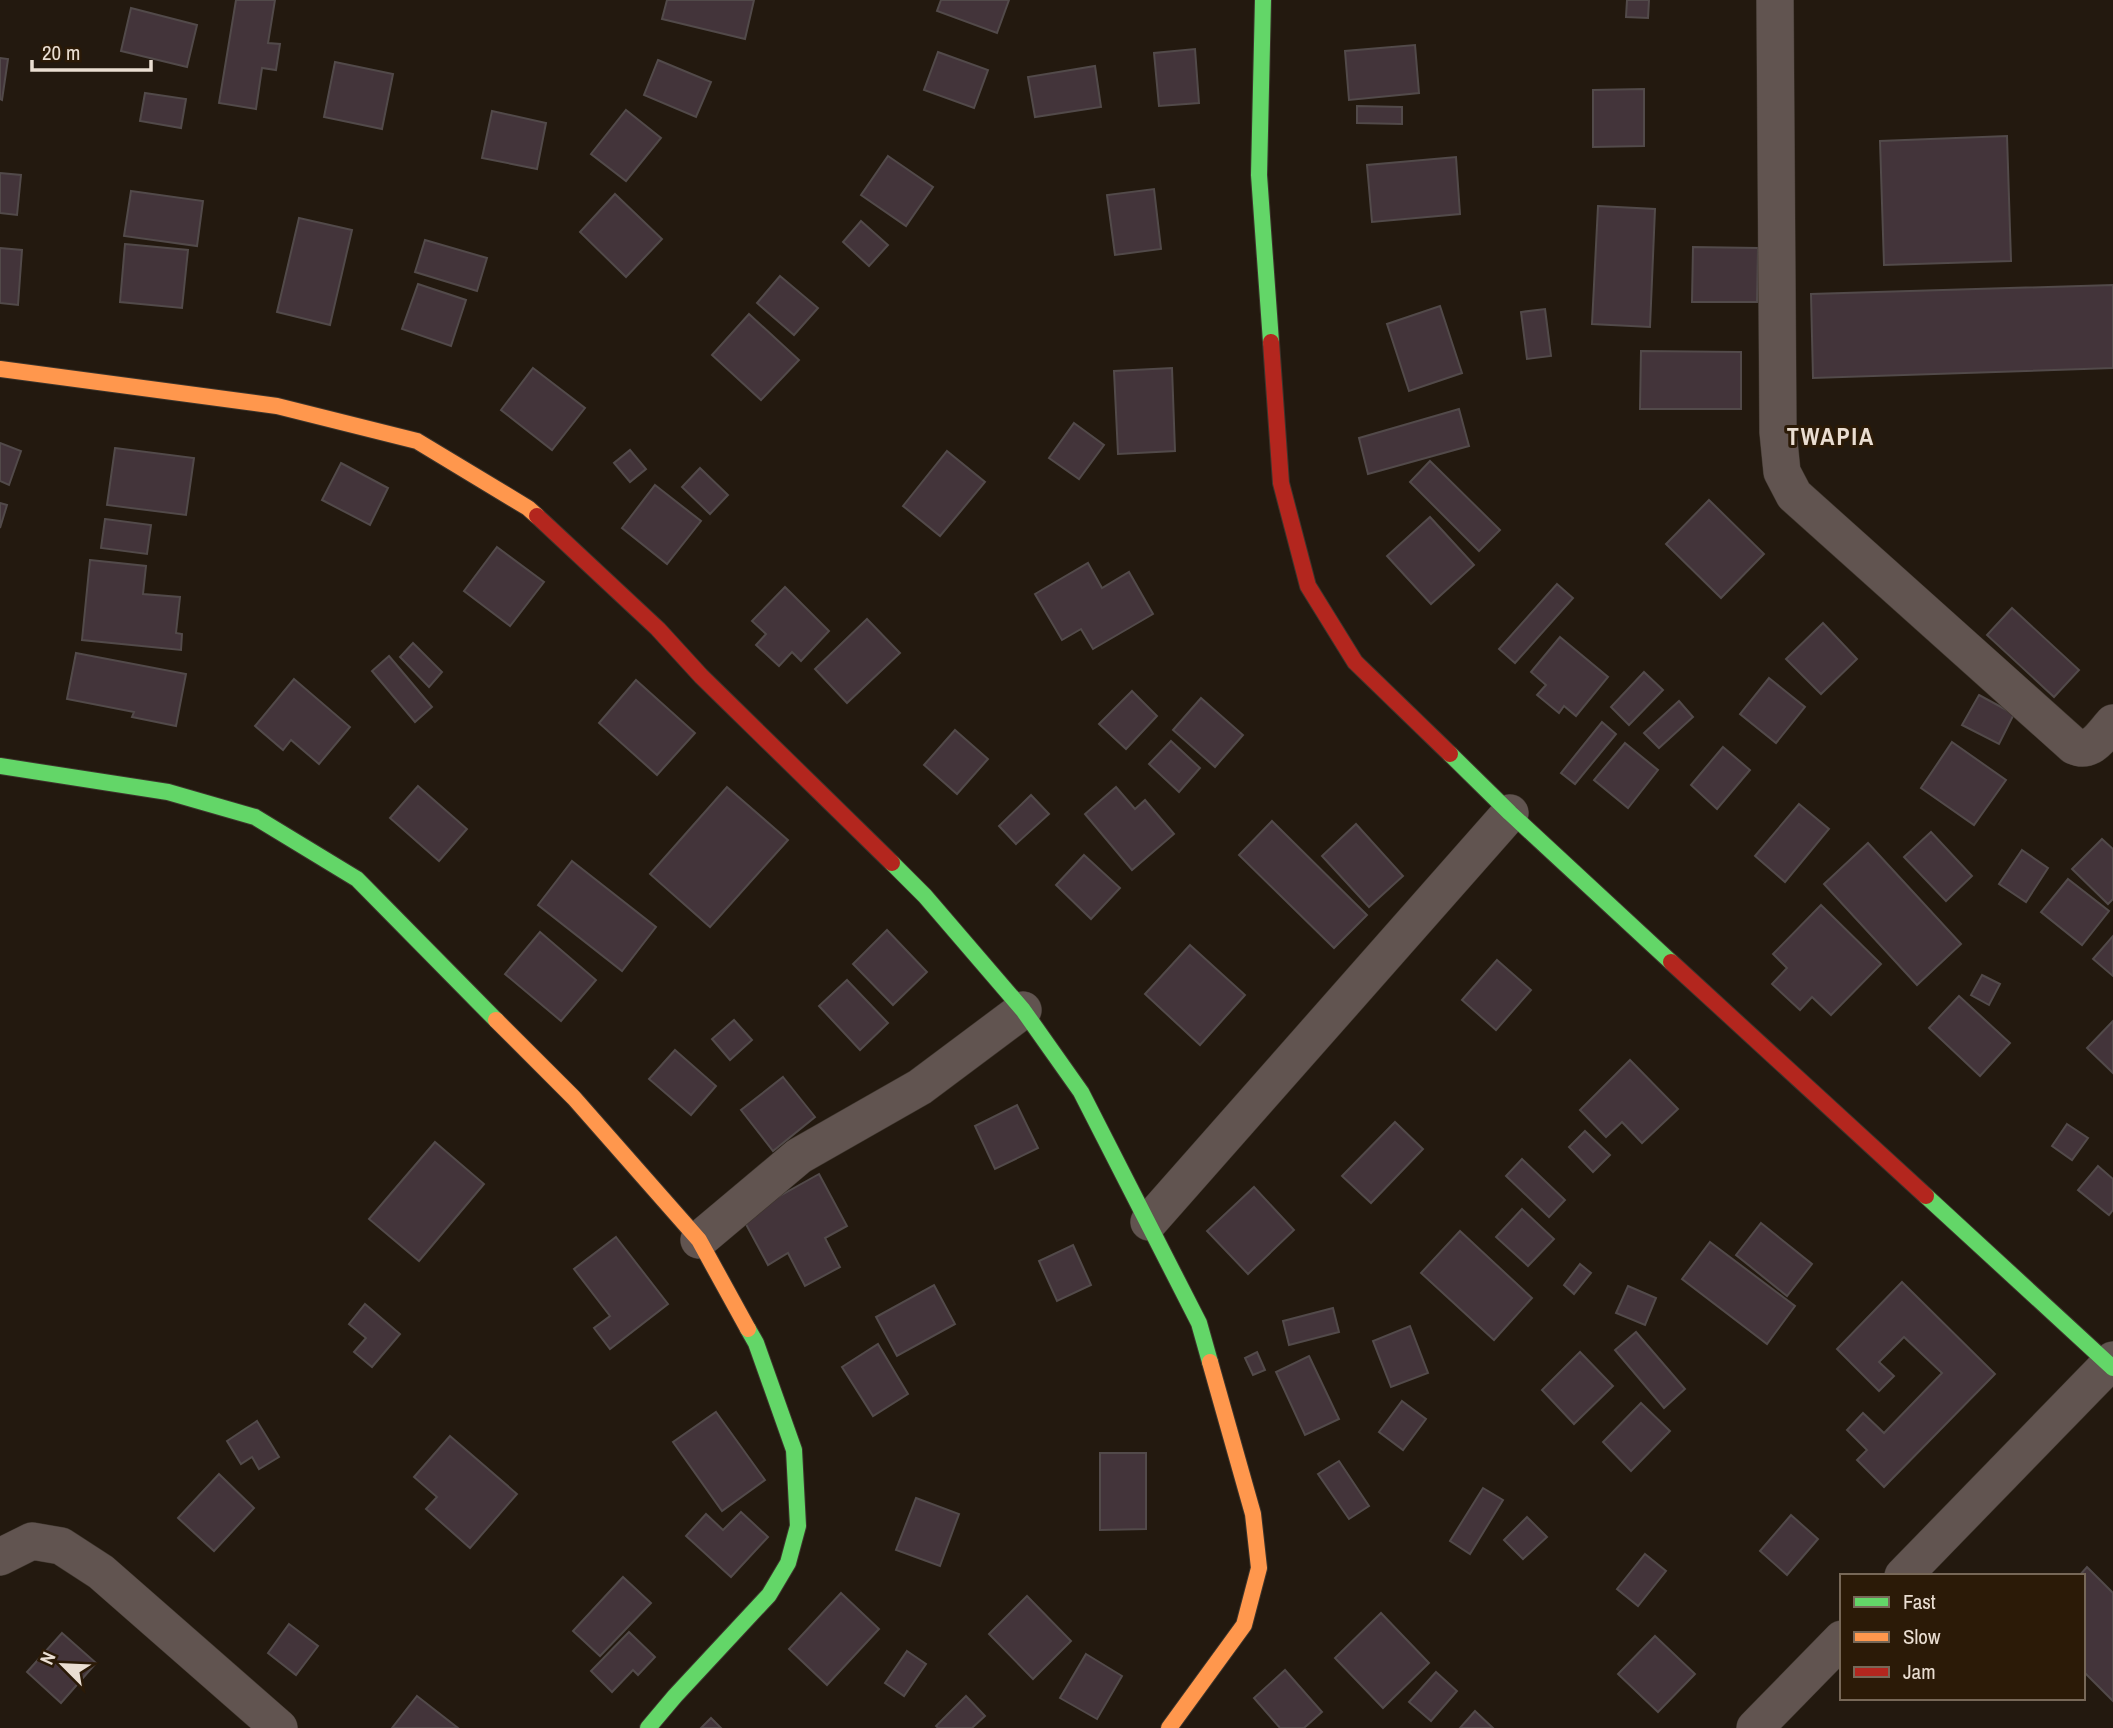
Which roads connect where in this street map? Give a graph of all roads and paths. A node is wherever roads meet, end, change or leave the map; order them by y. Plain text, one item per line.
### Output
1 (1262, 0) edge
2 (1775, 0) edge
3 (0, 369) edge
4 (2113, 723) edge
5 (0, 766) edge
6 (1510, 813) junction
7 (1023, 1010) junction
8 (1149, 1222) junction
9 (699, 1240) junction
10 (2112, 1364) edge
11 (0, 1557) edge
12 (1905, 1574) edge
13 (1840, 1641) edge
14 (279, 1728) edge
15 (648, 1728) edge
16 (1169, 1728) edge
17 (1755, 1728) edge

1 - 6 street
2 - 4 street
3 - 7 street
5 - 9 street
6 - 8 street
6 - 10 street
7 - 8 street
7 - 9 street
8 - 16 street
9 - 15 street
10 - 12 street
11 - 14 street
13 - 17 street

